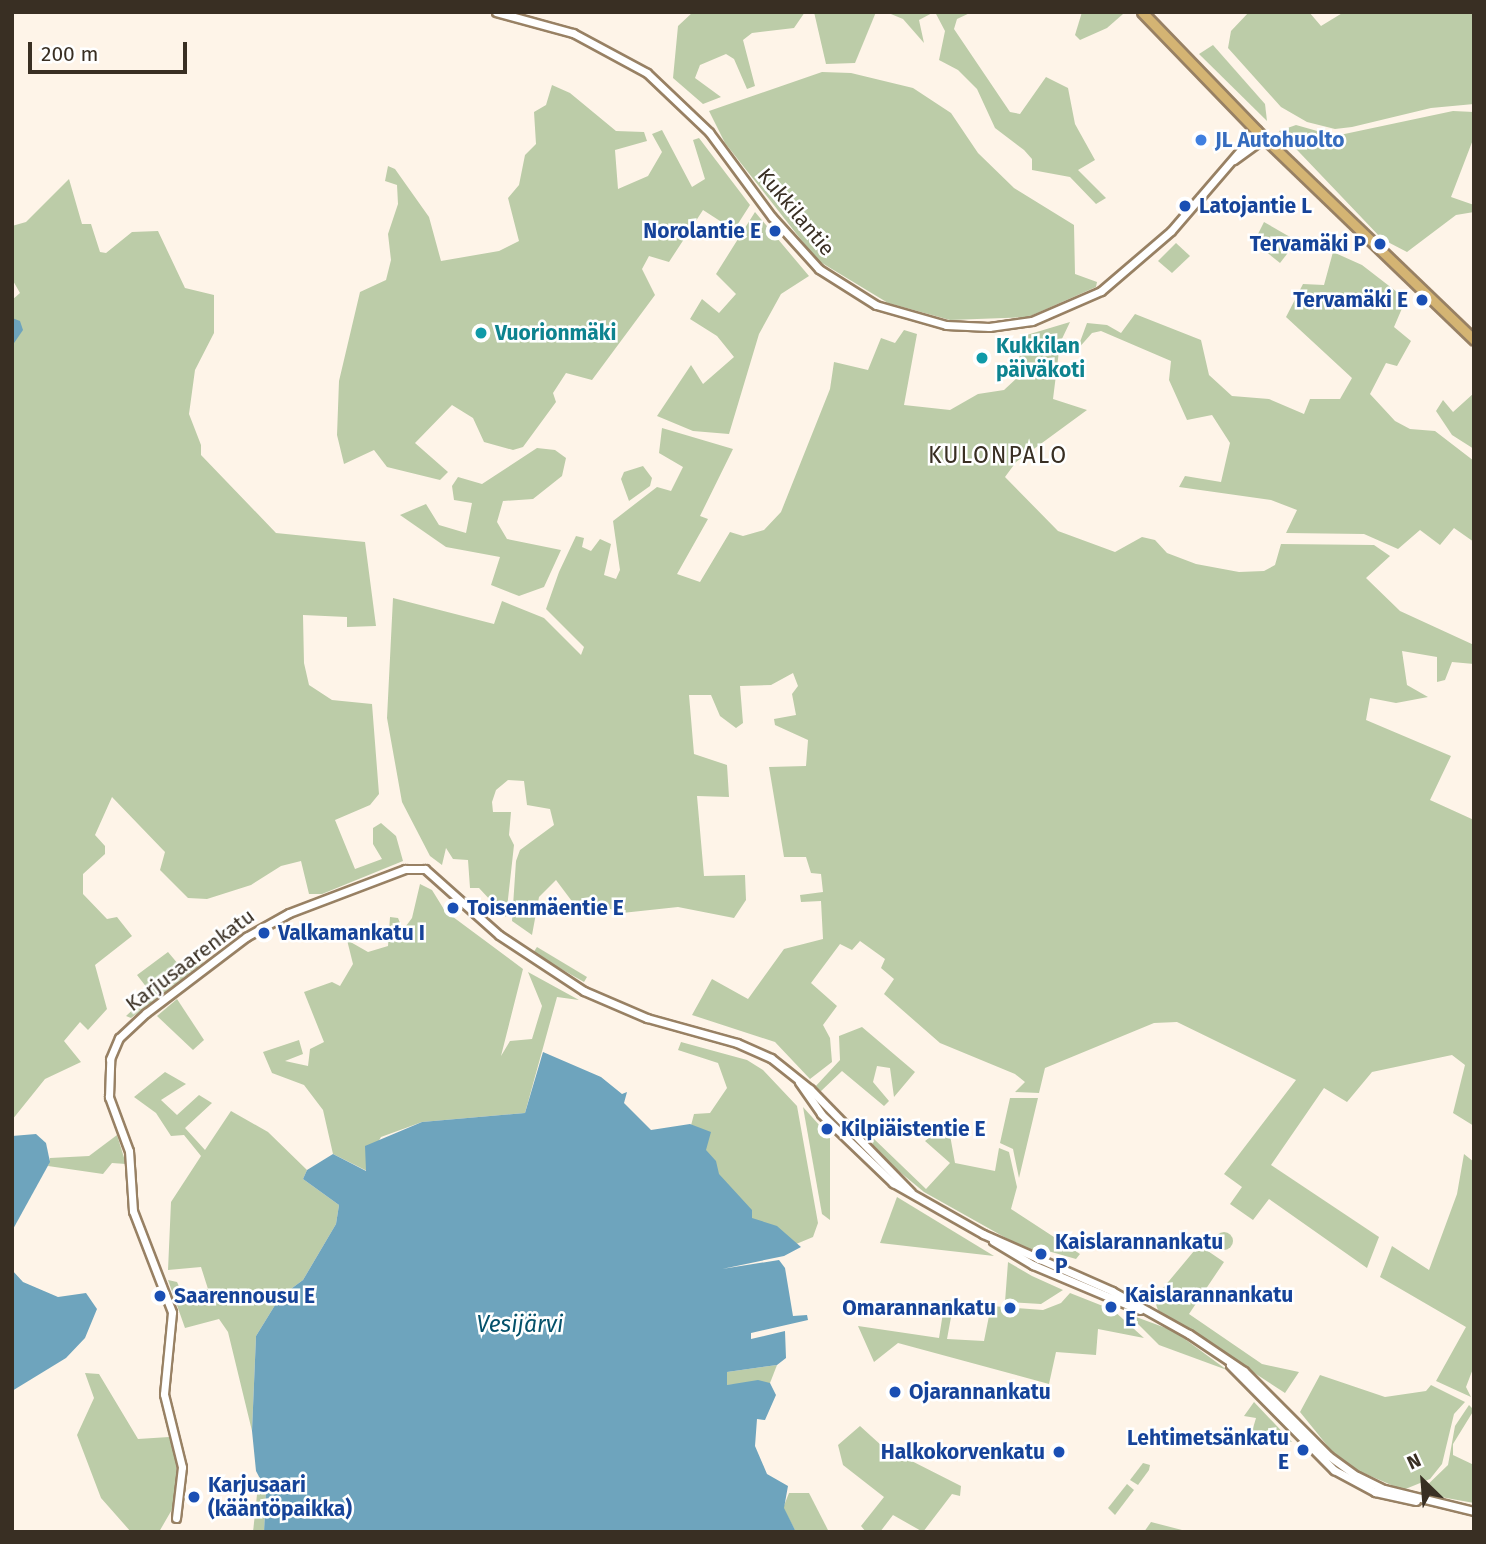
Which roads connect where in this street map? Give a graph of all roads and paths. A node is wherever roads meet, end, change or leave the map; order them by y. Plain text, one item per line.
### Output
1 (496, 12) edge
2 (1142, 12) edge
3 (1260, 134) junction
4 (1474, 340) edge
5 (1474, 1511) edge
6 (176, 1518) dead end

1 - 3 street, Kukkilantie
2 - 3 highway
3 - 4 highway
5 - 6 street, Karjusaarenkatu

